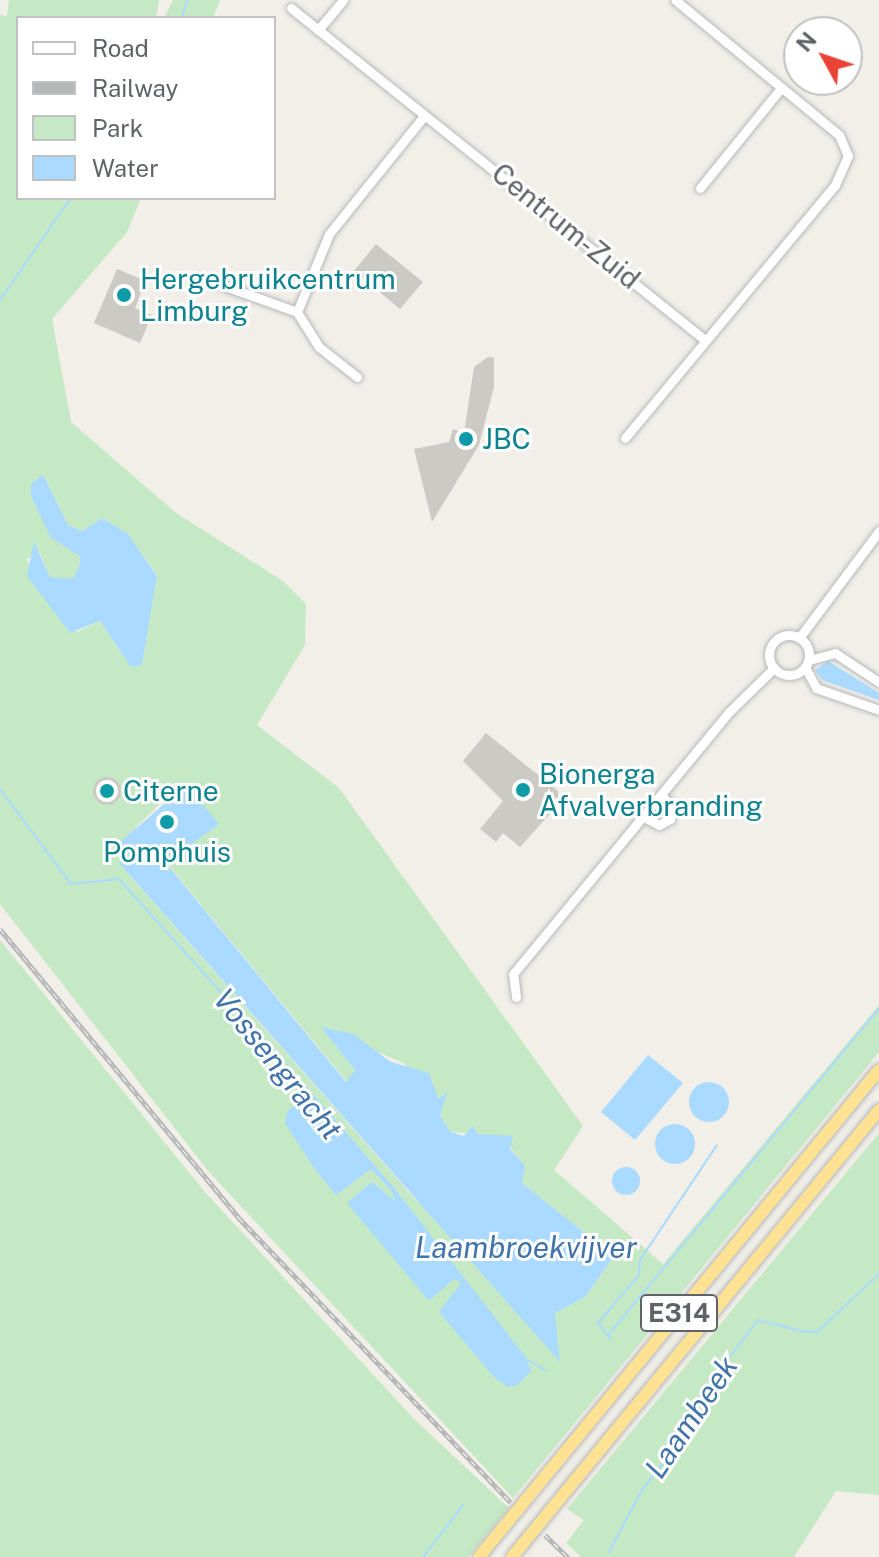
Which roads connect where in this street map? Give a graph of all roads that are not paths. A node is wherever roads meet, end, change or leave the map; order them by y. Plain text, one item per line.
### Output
1 (343, 0) edge
2 (675, 0) edge
3 (291, 8) dead end
4 (318, 30) junction
5 (781, 88) junction
6 (423, 117) junction
7 (700, 188) dead end
8 (203, 278) dead end
9 (297, 312) junction
10 (705, 340) junction
11 (357, 377) dead end
12 (625, 438) dead end
13 (879, 531) edge
14 (799, 638) junction
15 (807, 664) junction
16 (774, 668) junction
17 (879, 682) edge
18 (879, 710) edge
19 (661, 795) junction
20 (644, 817) junction
21 (516, 997) dead end
22 (879, 1070) edge
23 (879, 1110) edge
24 (479, 1557) edge
25 (512, 1557) edge

1 - 4 street
2 - 5 street
3 - 4 street, Centrum-Zuid
4 - 6 street, Centrum-Zuid
5 - 7 street
5 - 10 street
6 - 9 street
6 - 10 street, Centrum-Zuid
8 - 9 street
9 - 11 street
10 - 12 street
13 - 14 street
14 - 15 street
14 - 16 street
15 - 16 street
15 - 17 street
15 - 18 street
16 - 19 street
19 - 20 street
19 - 20 street
20 - 21 street
22 - 24 highway, E314
23 - 25 highway, E314

